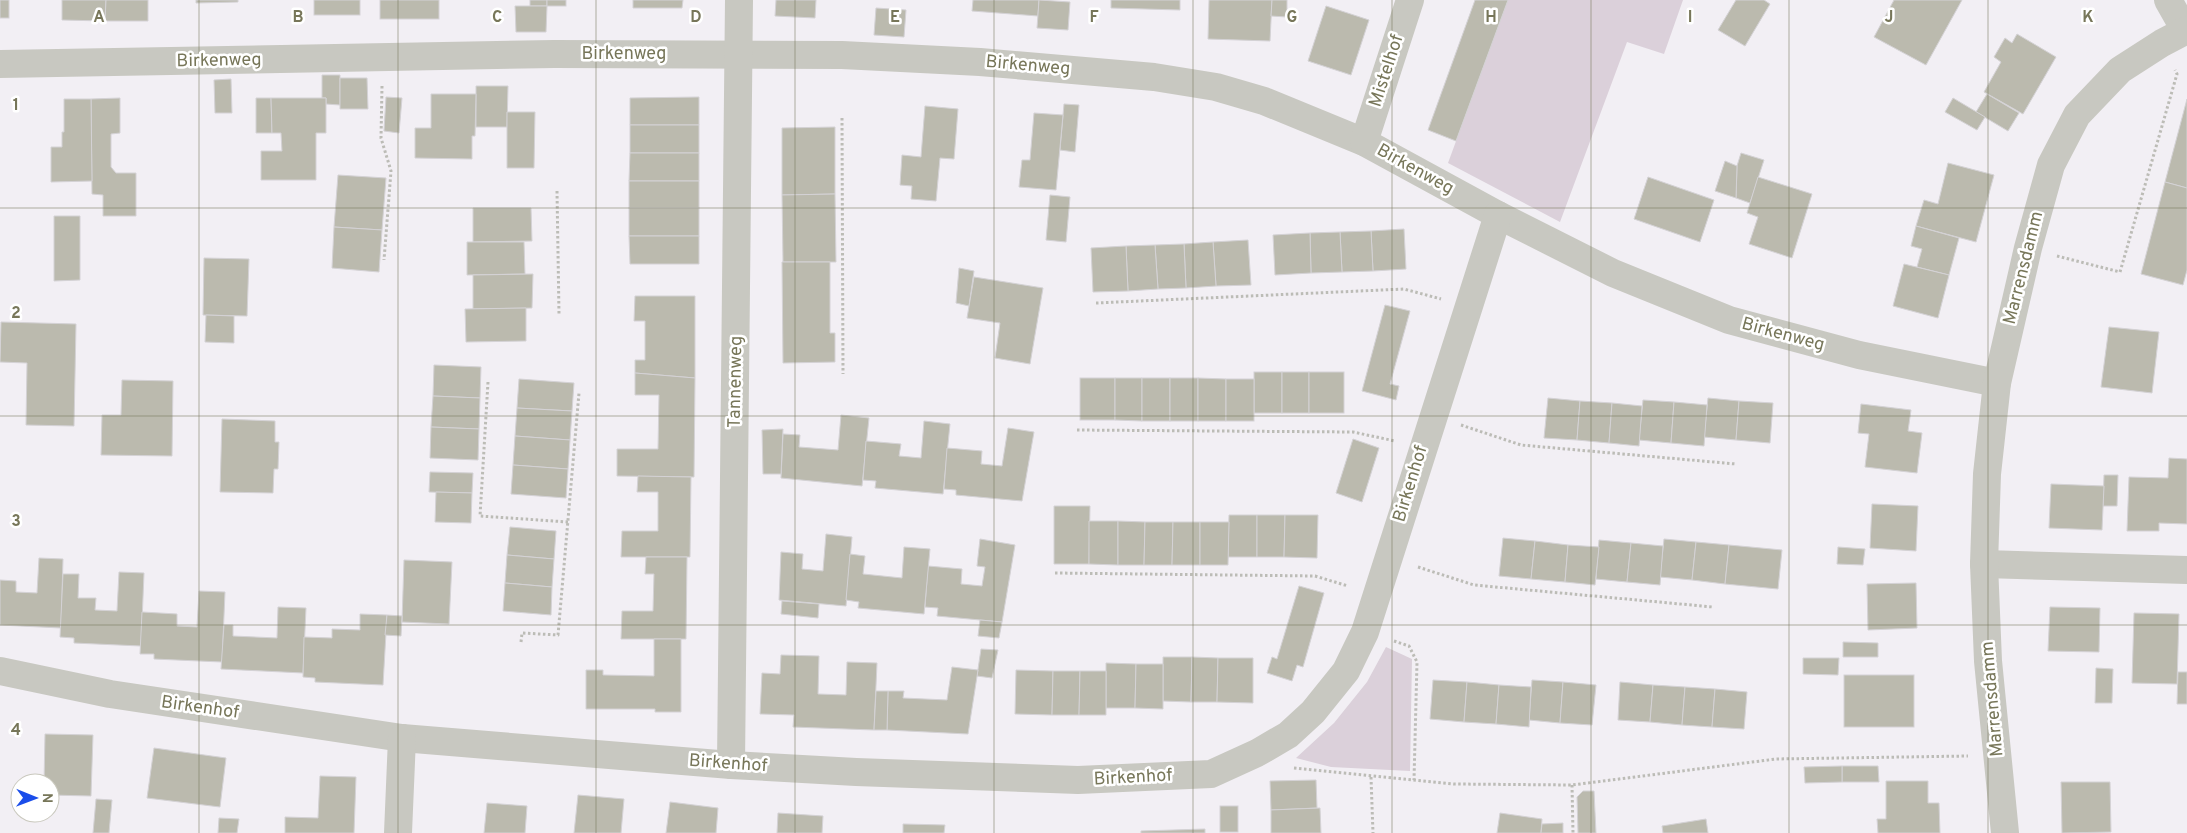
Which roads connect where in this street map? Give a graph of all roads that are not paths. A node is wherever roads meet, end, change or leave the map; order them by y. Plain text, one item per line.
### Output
1 (739, 0) edge
2 (1410, 0) edge
3 (2168, 0) edge
4 (2178, 34) edge
5 (739, 54) junction
6 (0, 64) edge
7 (1364, 142) junction
8 (1498, 215) junction
9 (1997, 383) junction
10 (1984, 564) junction
11 (2187, 570) edge
12 (0, 671) edge
13 (402, 738) junction
14 (731, 765) junction
15 (398, 833) edge
16 (2005, 833) edge

1 - 5 street, Tannenweg
2 - 7 street, Mistelhof
3 - 4 street
4 - 9 street, Marrensdamm
5 - 6 street, Birkenweg
5 - 7 street, Birkenweg
5 - 14 street, Tannenweg
7 - 8 street, Birkenweg
8 - 9 street, Birkenweg
8 - 14 street, Birkenhof
9 - 10 street, Marrensdamm
10 - 11 street
10 - 16 street, Marrensdamm
12 - 13 street, Birkenhof
13 - 14 street, Birkenhof
13 - 15 street

